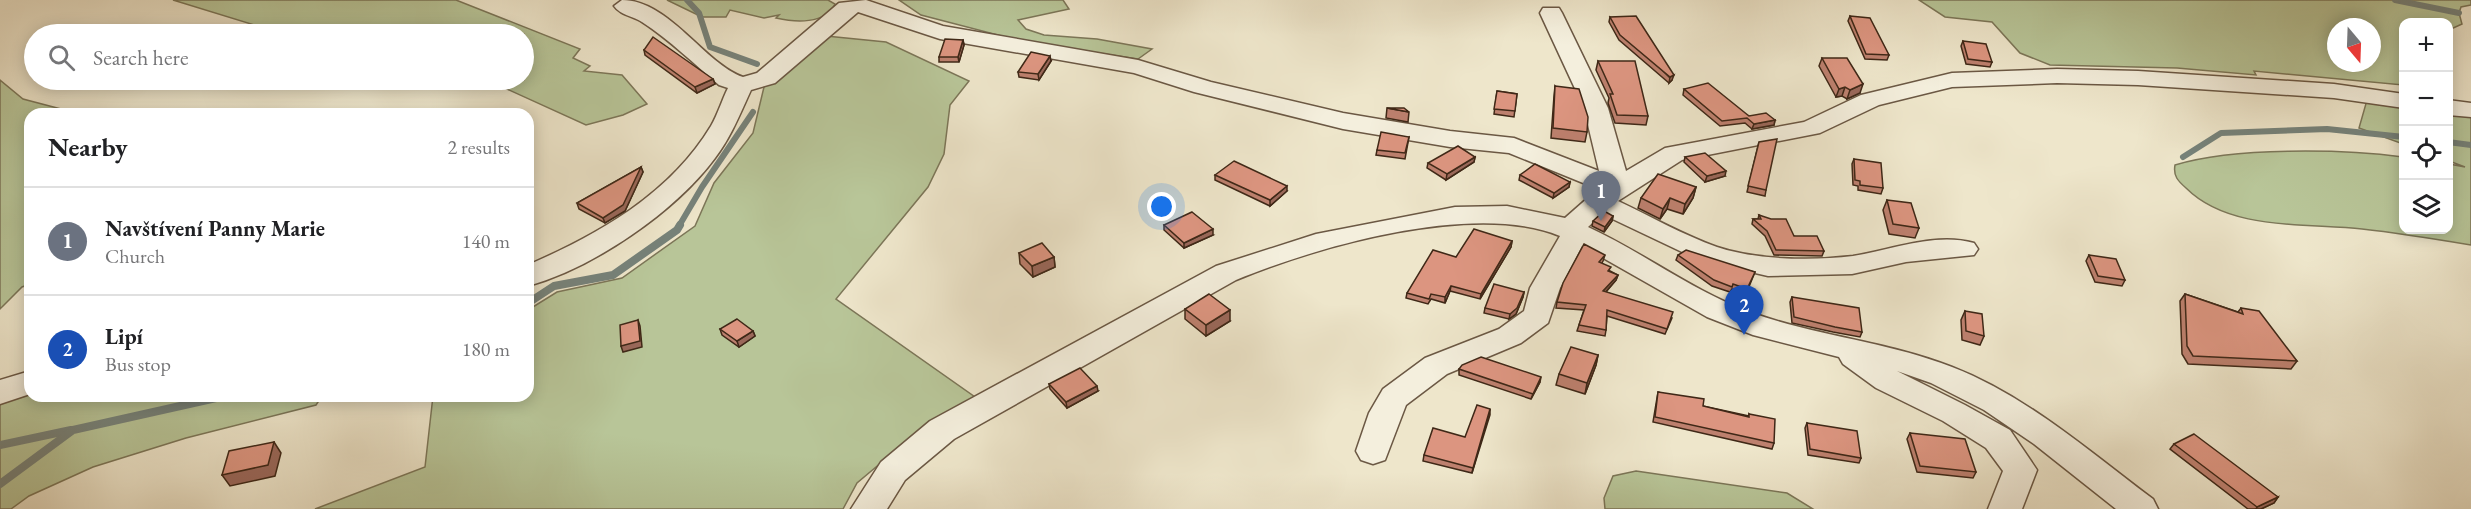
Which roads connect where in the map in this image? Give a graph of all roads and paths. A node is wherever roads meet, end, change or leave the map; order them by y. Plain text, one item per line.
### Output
1 (625, 6) dead end
2 (1551, 13) dead end
3 (742, 85) junction
4 (2399, 99) edge
5 (2453, 108) edge
6 (2471, 110) edge
7 (1607, 194) junction
8 (1572, 230) junction
9 (1964, 249) dead end
10 (534, 273) edge
11 (1840, 346) junction
12 (24, 384) edge
13 (0, 392) edge
14 (1373, 451) dead end
15 (868, 509) edge
16 (2005, 509) edge
17 (2141, 509) edge

1 - 3 street
2 - 7 street
3 - 7 street
3 - 10 street
4 - 7 street
5 - 6 street
7 - 8 street
7 - 9 street
8 - 11 street
8 - 14 street
8 - 15 street
11 - 16 street
11 - 17 street
12 - 13 street

